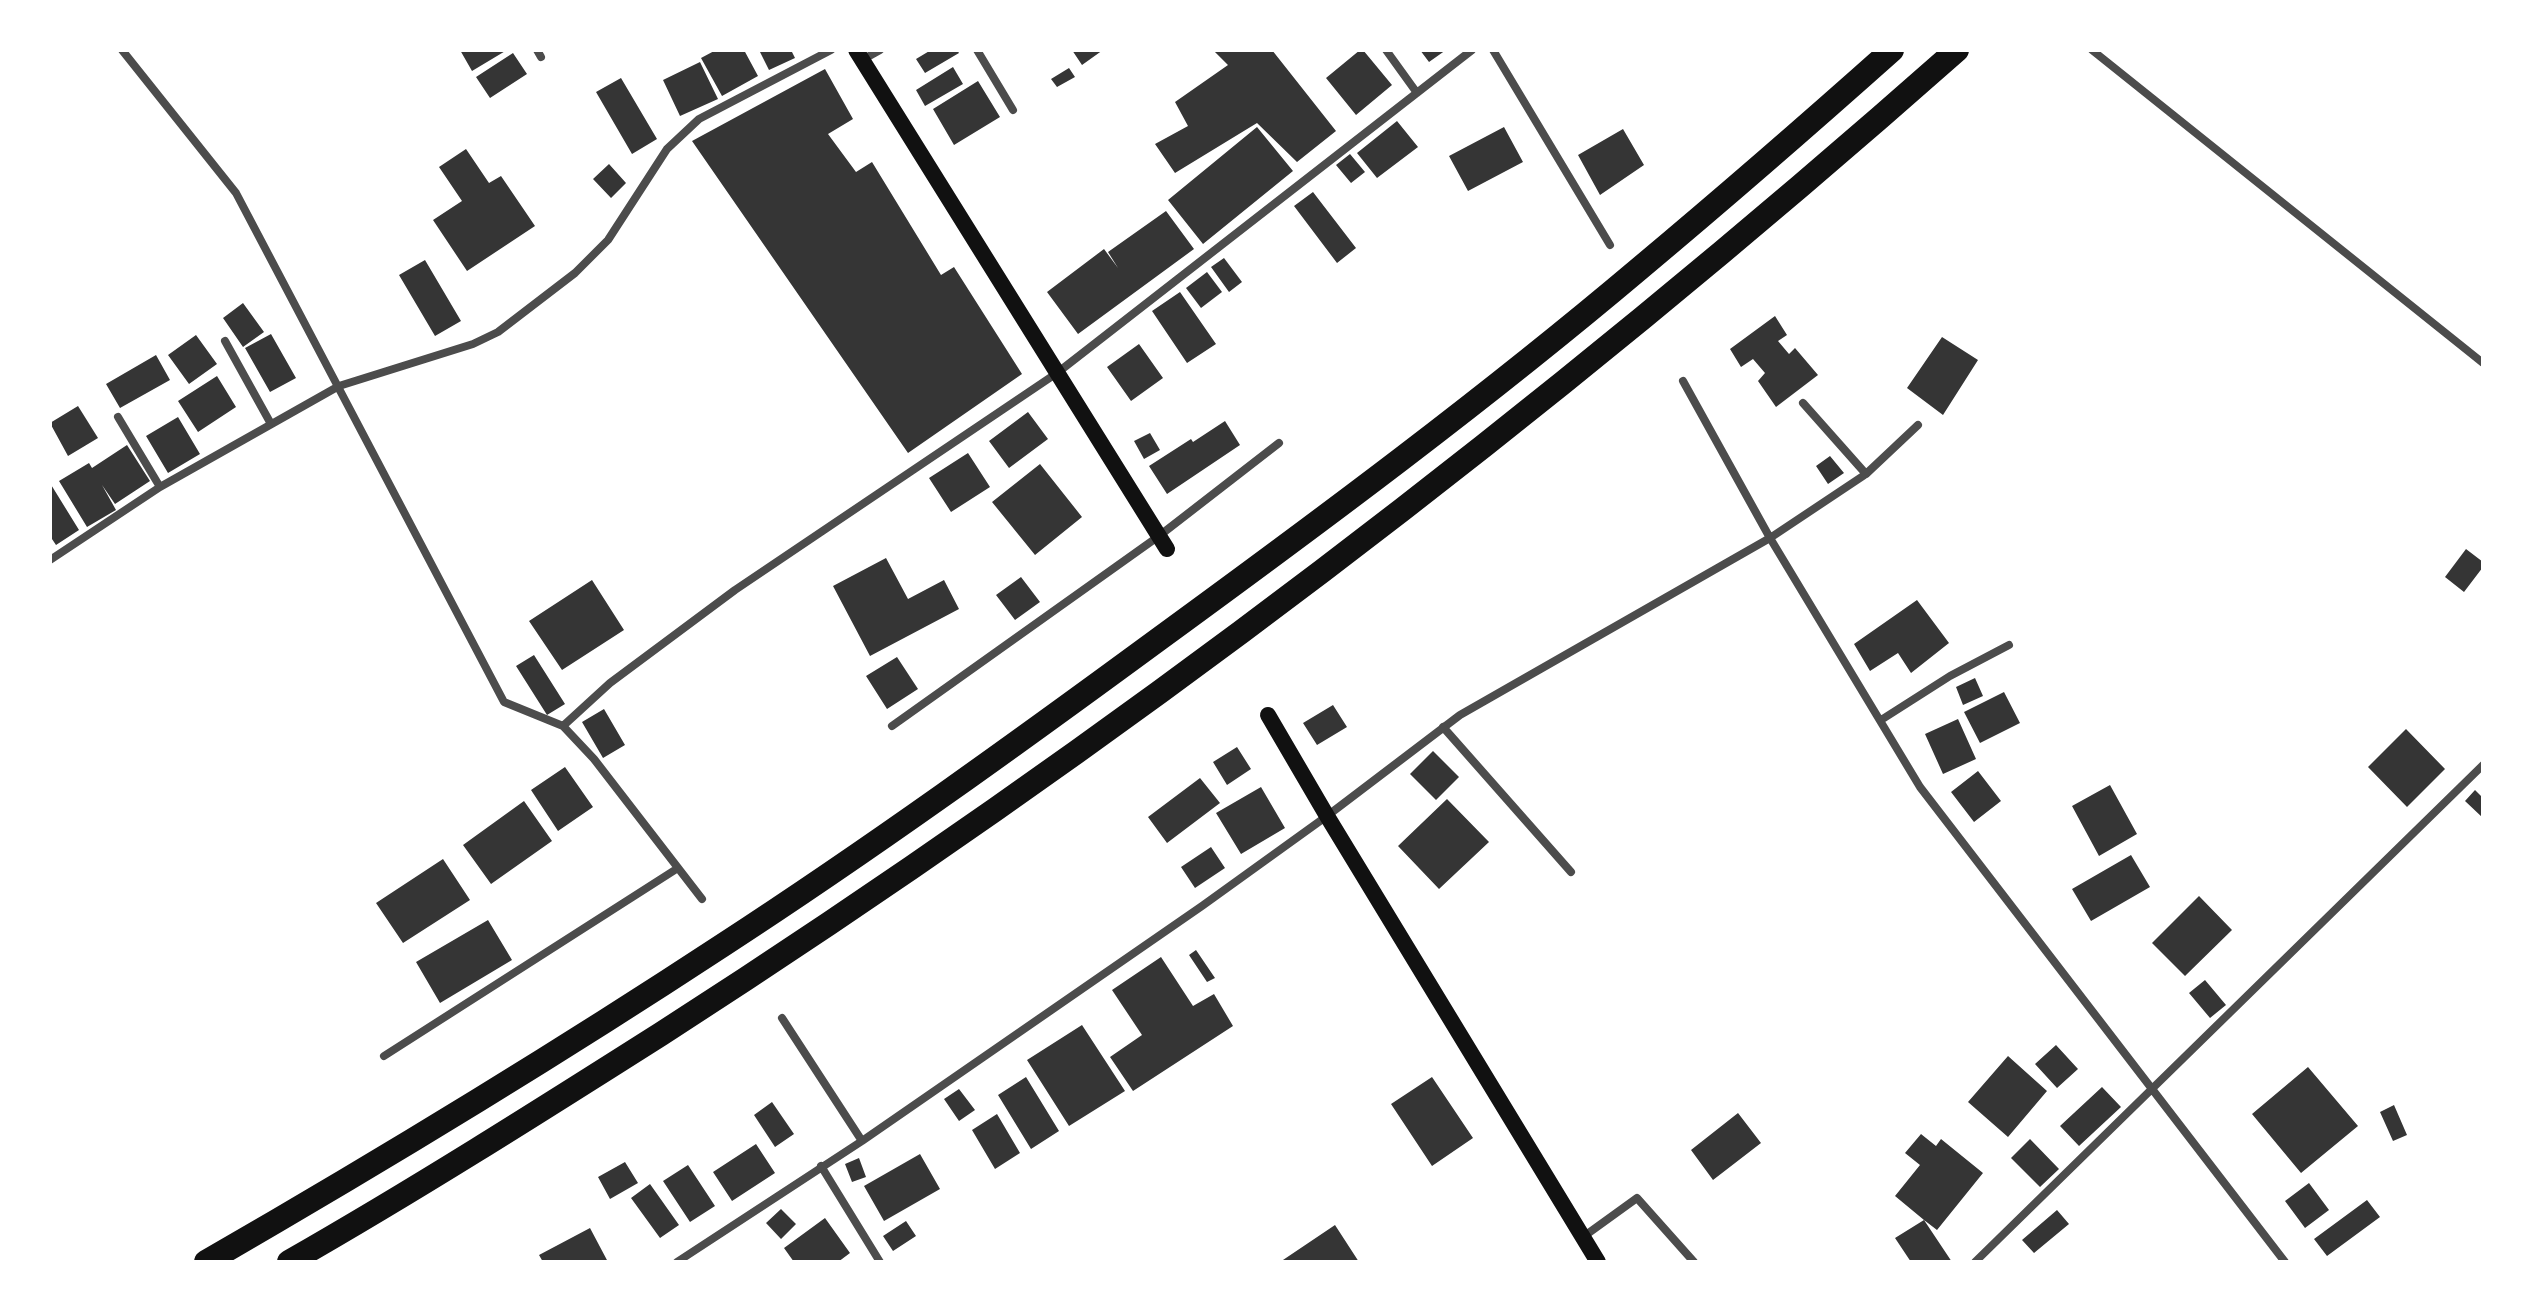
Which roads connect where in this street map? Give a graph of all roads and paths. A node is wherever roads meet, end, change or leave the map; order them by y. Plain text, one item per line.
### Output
1 (122, 50) edge
2 (831, 50) edge
3 (880, 50) edge
4 (977, 50) edge
5 (1386, 50) edge
6 (1472, 50) edge
7 (1493, 50) edge
8 (1892, 50) edge
9 (1957, 50) edge
10 (2092, 50) edge
11 (859, 55) edge
12 (1417, 93) junction
13 (1013, 110) dead end
14 (1610, 245) dead end
15 (225, 341) dead end
16 (2483, 363) edge
17 (1057, 373) junction
18 (1683, 381) dead end
19 (339, 386) junction
20 (1803, 403) dead end
21 (118, 417) dead end
22 (271, 424) junction
23 (1918, 425) dead end
24 (1279, 443) dead end
25 (1866, 474) junction
26 (160, 487) junction
27 (1770, 538) junction
28 (1163, 542) junction
29 (50, 559) edge
30 (2009, 645) dead end
31 (1268, 715) dead end
32 (1881, 720) junction
33 (563, 726) junction
34 (892, 726) dead end
35 (1443, 727) junction
36 (2483, 765) edge
37 (1327, 816) junction
38 (678, 868) junction
39 (1571, 872) dead end
40 (702, 899) dead end
41 (782, 1018) dead end
42 (384, 1056) dead end
43 (2152, 1090) junction
44 (862, 1141) junction
45 (821, 1166) junction
46 (1583, 1237) junction
47 (206, 1262) edge
48 (289, 1262) edge
49 (677, 1262) edge
50 (880, 1262) edge
51 (1598, 1262) edge
52 (1694, 1262) edge
53 (1975, 1262) edge
54 (2285, 1262) edge

1 - 19 street
2 - 19 street
3 - 11 street
4 - 13 street
5 - 12 street
6 - 12 street
7 - 14 street
8 - 47 highway
9 - 48 highway
10 - 16 street
11 - 17 main road
12 - 17 street
15 - 22 street
17 - 28 main road
17 - 33 street
18 - 27 street
19 - 22 street
19 - 33 street
20 - 25 street
21 - 26 street
22 - 26 street
23 - 25 street
24 - 28 street
25 - 27 street
26 - 29 street
27 - 32 street
27 - 35 street
28 - 34 street
30 - 32 street
31 - 37 main road
32 - 43 street
33 - 38 street
35 - 37 street
35 - 39 street
36 - 43 street
37 - 44 street
37 - 46 main road
38 - 40 street
38 - 42 street
41 - 44 street
43 - 53 street
43 - 54 street
44 - 45 street
45 - 49 street
45 - 50 street
46 - 51 main road
46 - 52 street

